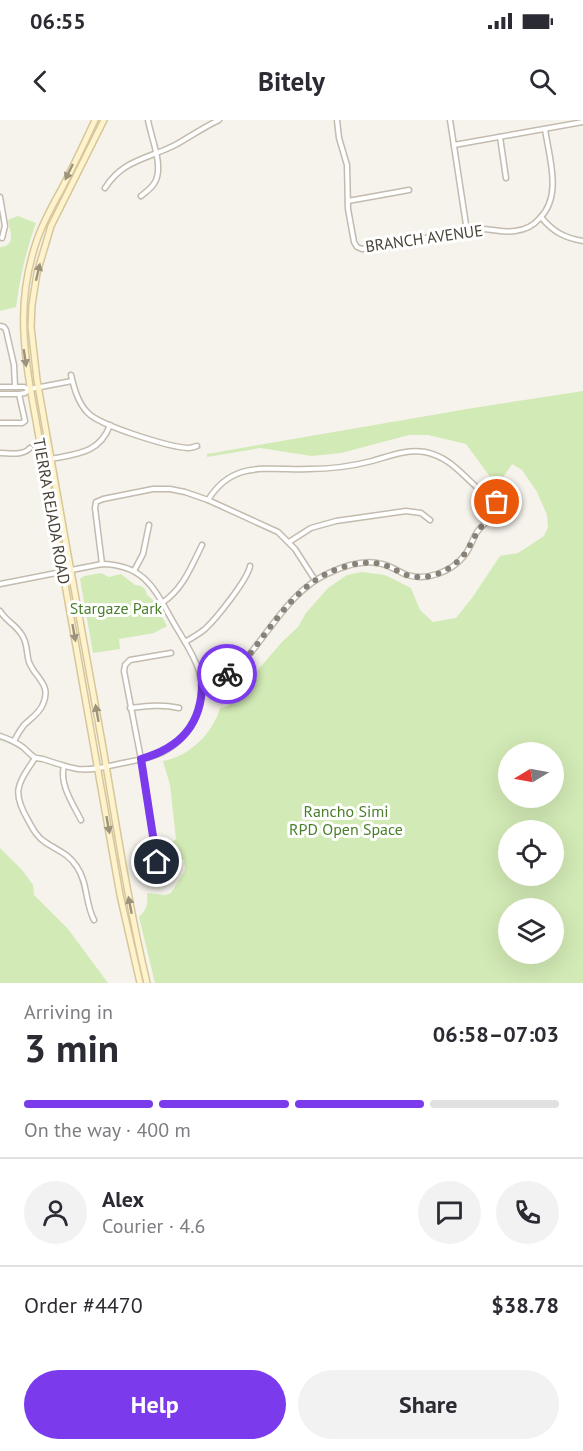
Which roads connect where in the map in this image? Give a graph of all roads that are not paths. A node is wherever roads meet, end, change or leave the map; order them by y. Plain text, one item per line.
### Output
1 (95, 120) edge
2 (104, 120) edge
3 (148, 120) edge
4 (219, 120) edge
5 (338, 120) edge
6 (450, 120) edge
7 (583, 122) edge
8 (545, 129) junction
9 (500, 137) junction
10 (454, 145) junction
11 (156, 153) junction
12 (506, 178) dead end
13 (105, 188) dead end
14 (409, 190) dead end
15 (141, 196) dead end
16 (0, 197) edge
17 (348, 201) junction
18 (542, 217) junction
19 (467, 231) junction
20 (2, 238) dead end
21 (583, 241) edge
22 (2, 326) edge
23 (0, 387) edge
24 (15, 387) junction
25 (38, 387) junction
26 (30, 389) junction
27 (0, 394) edge
28 (19, 394) junction
29 (0, 423) edge
30 (110, 426) junction
31 (197, 446) dead end
32 (30, 448) dead end
33 (0, 453) edge
34 (51, 459) junction
35 (208, 500) junction
36 (430, 520) dead end
37 (149, 525) dead end
38 (289, 542) junction
39 (202, 545) dead end
40 (102, 564) junction
41 (250, 566) dead end
42 (71, 570) junction
43 (63, 571) junction
44 (134, 571) junction
45 (315, 580) junction
46 (0, 584) edge
47 (162, 603) junction
48 (0, 611) edge
49 (185, 642) junction
50 (171, 653) dead end
51 (202, 683) junction
52 (130, 708) junction
53 (179, 708) dead end
54 (0, 736) edge
55 (14, 741) junction
56 (35, 758) junction
57 (141, 759) junction
58 (64, 766) junction
59 (106, 766) junction
60 (98, 767) junction
61 (81, 820) dead end
62 (161, 872) dead end
63 (94, 920) dead end
64 (140, 983) edge
65 (147, 983) edge

1 -> 26 main road, TIERRA REJADA ROAD
25 -> 2 main road, TIERRA REJADA ROAD
3 - 11 street
4 - 11 street
5 - 17 street
6 - 10 street
7 - 8 street
8 - 9 street
8 - 18 street
9 - 10 street
9 - 12 street
10 - 19 street
11 - 13 street
11 - 15 street
14 - 17 street
16 - 20 street
17 - 19 street, BRANCH AVENUE
18 - 19 street, BRANCH AVENUE
18 - 21 street
22 - 24 street
23 - 24 street
24 - 26 street
25 - 26 street
25 - 30 street
25 - 34 main road, TIERRA REJADA ROAD
26 - 28 street
26 - 43 main road, TIERRA REJADA ROAD
27 - 28 street
28 - 29 street
30 - 31 street
30 - 34 street
32 - 33 street
34 - 42 main road, TIERRA REJADA ROAD
35 - 38 street
35 - 40 street
35 - 45 street
36 - 38 street
37 - 44 street
38 - 45 street
39 - 47 street
40 - 42 street
40 - 44 street
41 - 49 street
42 - 43 street
59 -> 42 main road, TIERRA REJADA ROAD
43 - 46 street
43 -> 60 main road, TIERRA REJADA ROAD
44 - 47 street
45 - 51 street
47 - 49 street
48 - 55 street
49 - 51 street
50 - 52 street
51 - 57 street
52 - 53 street
52 - 57 street
54 - 55 street
55 - 56 street
56 - 58 street
56 - 63 street
57 - 59 street
57 - 62 street
58 - 60 street
58 - 61 street
59 - 60 street
65 -> 59 main road, TIERRA REJADA ROAD
60 -> 64 main road, TIERRA REJADA ROAD

